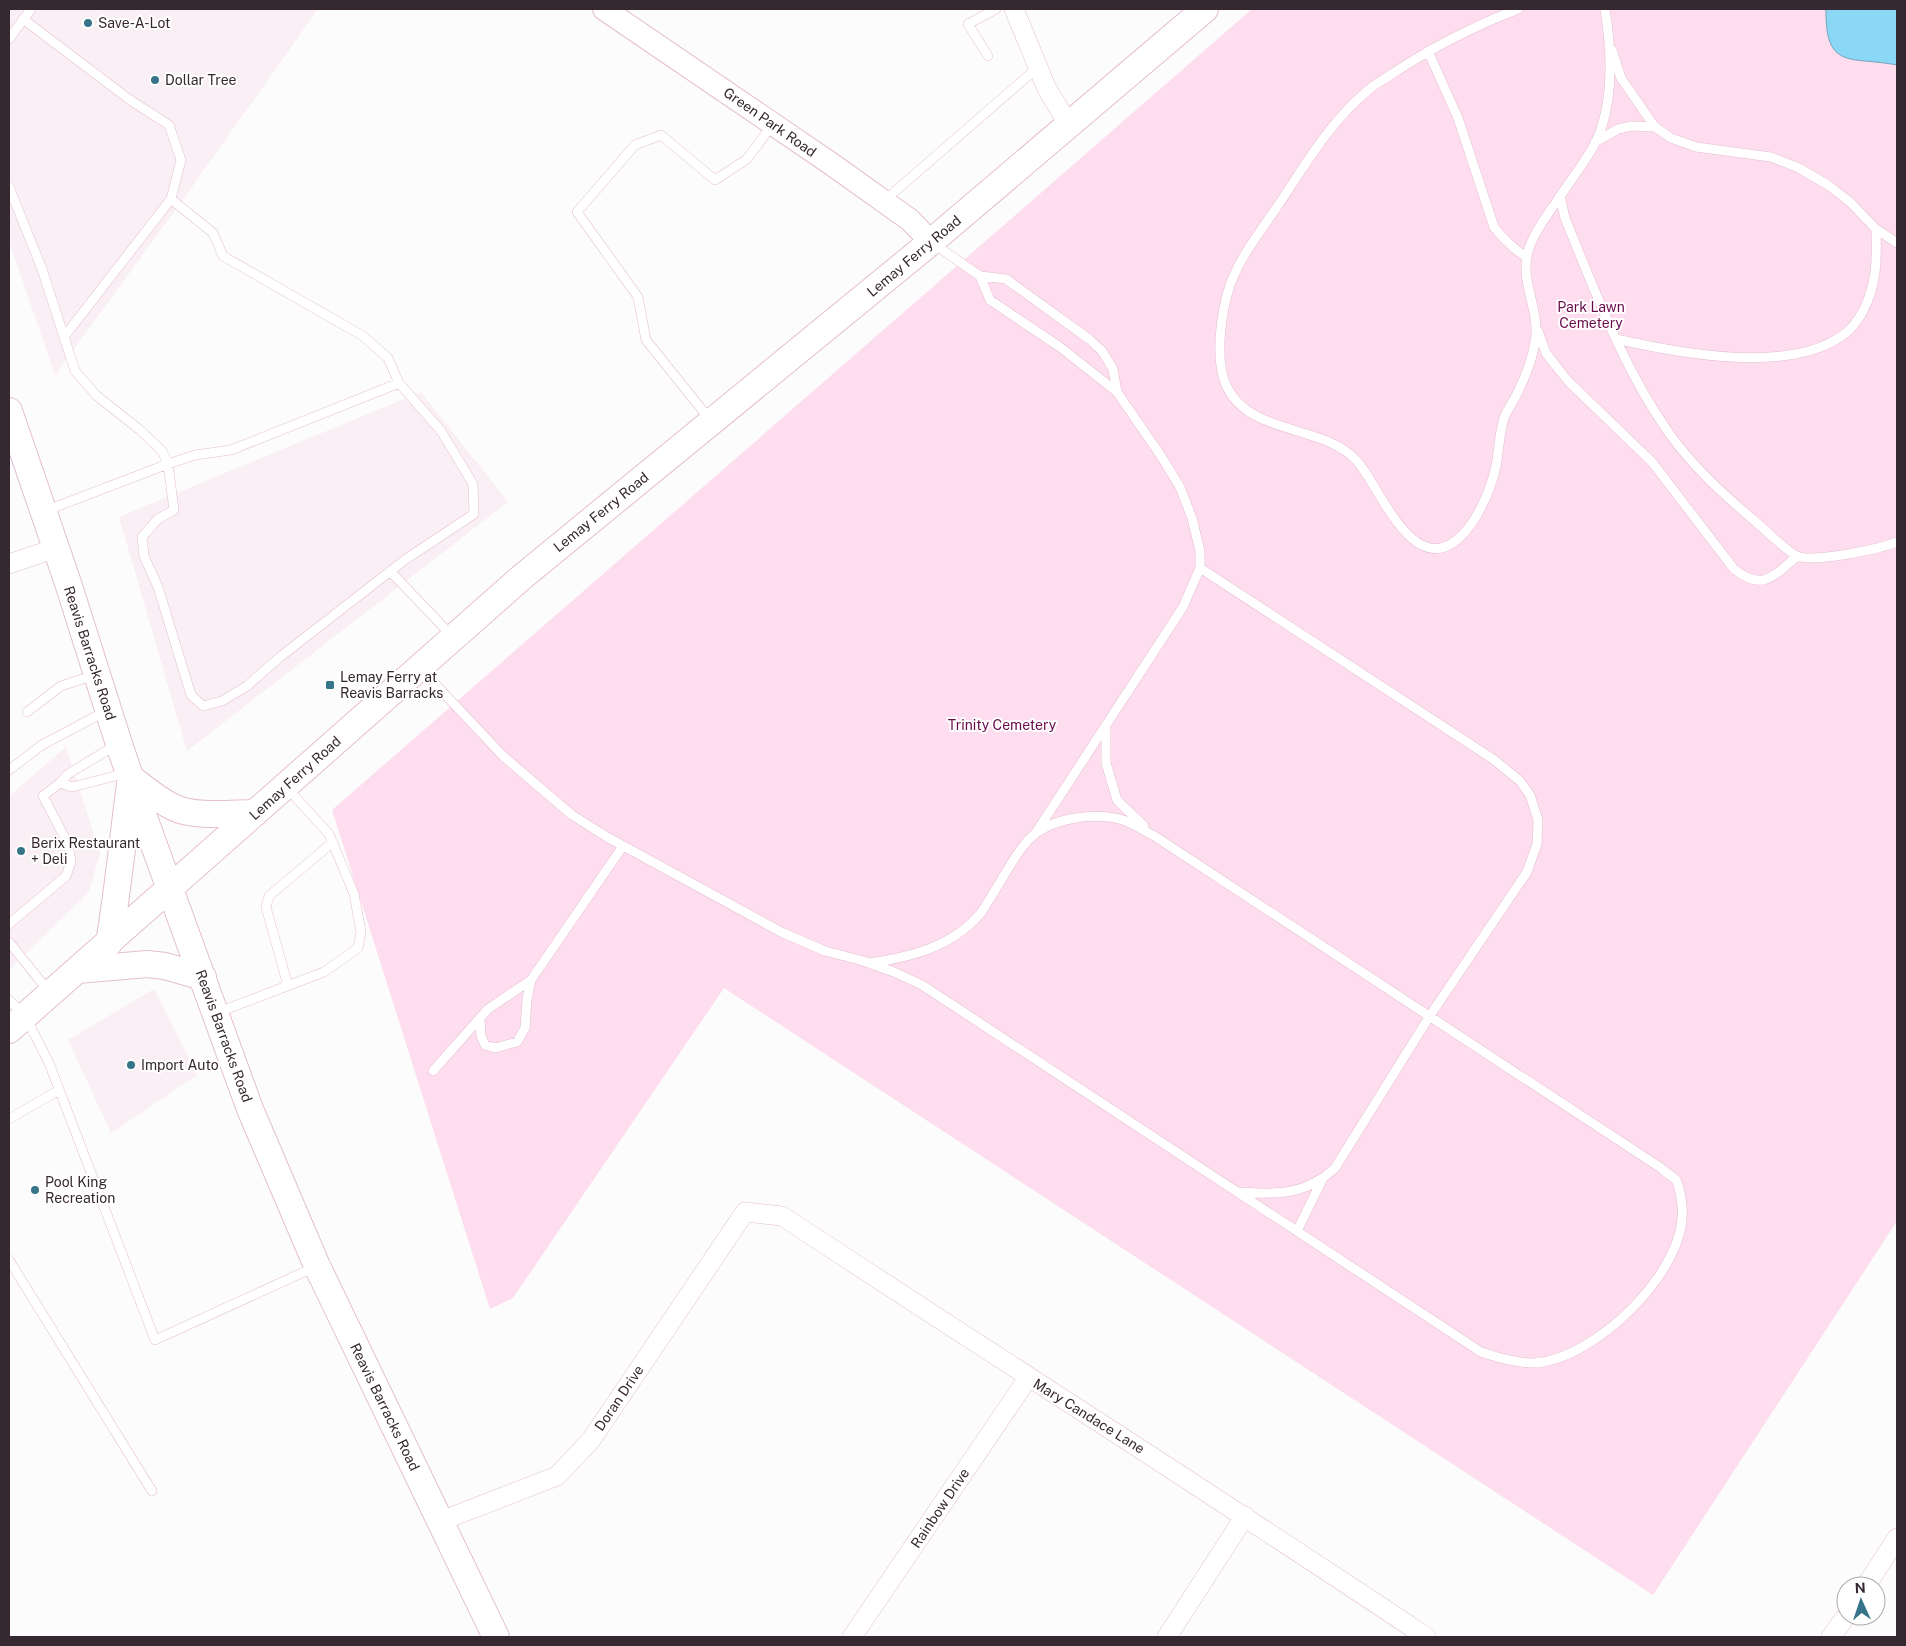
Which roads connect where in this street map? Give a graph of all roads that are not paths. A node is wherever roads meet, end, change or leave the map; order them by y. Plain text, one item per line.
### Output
1 (31, 9) edge
2 (604, 9) edge
3 (996, 9) edge
4 (1014, 9) edge
5 (1205, 9) edge
6 (1518, 9) edge
7 (1606, 9) edge
8 (23, 19) junction
9 (9, 40) edge
10 (1610, 43) junction
11 (1428, 51) junction
12 (988, 56) dead end
13 (1037, 68) junction
14 (773, 124) junction
15 (1069, 125) junction
16 (1655, 127) junction
17 (1594, 142) junction
18 (9, 187) edge
19 (1560, 196) junction
20 (171, 199) junction
21 (883, 201) junction
22 (1876, 229) junction
23 (931, 242) junction
24 (1897, 243) edge
25 (1527, 257) junction
26 (980, 276) junction
27 (1536, 326) junction
28 (64, 337) junction
29 (1616, 339) junction
30 (399, 383) junction
31 (1117, 392) junction
32 (9, 411) edge
33 (712, 422) junction
34 (168, 464) junction
35 (43, 511) junction
36 (1897, 542) edge
37 (56, 548) junction
38 (1797, 556) junction
39 (9, 564) edge
40 (1200, 568) junction
41 (390, 571) junction
42 (452, 637) junction
43 (420, 667) junction
44 (98, 674) junction
45 (108, 709) junction
46 (27, 712) dead end
47 (1106, 725) junction
48 (119, 744) junction
49 (9, 770) edge
50 (130, 775) junction
51 (60, 783) junction
52 (286, 786) junction
53 (255, 813) junction
54 (1035, 834) junction
55 (1156, 837) junction
56 (333, 842) junction
57 (624, 846) junction
58 (170, 888) junction
59 (9, 924) edge
60 (9, 942) edge
61 (109, 943) junction
62 (870, 963) junction
63 (78, 970) junction
64 (202, 977) junction
65 (531, 980) junction
66 (288, 986) junction
67 (51, 994) junction
68 (216, 1013) junction
69 (14, 1015) edge
70 (1429, 1017) junction
71 (480, 1018) junction
72 (433, 1071) dead end
73 (59, 1090) junction
74 (9, 1119) edge
75 (1322, 1180) junction
76 (1238, 1192) junction
77 (745, 1212) joint
78 (1297, 1231) junction
79 (9, 1260) edge
80 (317, 1266) junction
81 (1028, 1378) junction
82 (152, 1491) dead end
83 (1245, 1516) junction
84 (441, 1521) junction
85 (1897, 1538) edge
86 (1892, 1560) edge
87 (1876, 1576) edge
88 (1839, 1626) edge
89 (496, 1637) edge
90 (852, 1637) edge
91 (1166, 1637) edge
92 (1426, 1637) edge
93 (1831, 1637) edge

1 - 8 lane
2 - 14 street, Green Park Road
3 - 12 lane
4 - 13 street
5 - 15 main road, Lemay Ferry Road
6 - 11 lane
7 - 10 lane
8 - 9 lane
8 - 20 lane
10 - 16 lane
10 - 17 lane
11 - 25 lane
11 - 27 lane
13 - 15 street
13 - 21 lane
14 - 21 street, Green Park Road
14 - 33 lane
15 - 23 main road, Lemay Ferry Road
16 - 17 lane
16 - 22 lane
17 - 19 lane
18 - 28 lane
19 - 25 lane
19 - 29 lane
20 - 28 lane
20 - 30 lane
21 - 23 street, Green Park Road
22 - 24 lane
22 - 29 lane
23 - 26 lane
23 - 33 main road, Lemay Ferry Road
25 - 27 lane
26 - 31 lane
26 - 31 lane
27 - 38 lane
28 - 34 lane
29 - 38 lane
30 - 34 lane
30 - 41 lane
31 - 40 lane
32 - 35 main road, Reavis Barracks Road
33 - 42 main road, Lemay Ferry Road
34 - 35 lane
34 - 41 lane
35 - 37 main road, Reavis Barracks Road
36 - 38 lane
37 - 39 street
37 - 44 main road, Reavis Barracks Road
40 - 47 lane
40 - 70 lane
41 - 42 lane
42 - 43 main road, Lemay Ferry Road
43 - 52 main road, Lemay Ferry Road
43 - 57 lane
44 - 45 main road, Reavis Barracks Road
44 - 46 lane
45 - 48 main road, Reavis Barracks Road
45 - 49 lane
47 - 54 lane
47 - 55 lane
48 - 50 main road, Reavis Barracks Road
48 - 51 lane
50 - 51 lane
50 - 53 main road
50 - 58 main road, Reavis Barracks Road
50 - 61 main road
51 - 59 lane
52 - 53 main road, Lemay Ferry Road
52 - 56 lane
53 - 58 main road, Lemay Ferry Road
54 - 55 lane
54 - 62 lane
55 - 70 lane
56 - 66 lane
56 - 66 lane
57 - 62 lane
57 - 65 lane
58 - 61 main road, Lemay Ferry Road
58 - 64 main road, Reavis Barracks Road
60 - 67 lane
61 - 63 main road, Lemay Ferry Road
62 - 76 lane
63 - 64 main road
63 - 67 main road, Lemay Ferry Road
64 - 68 main road, Reavis Barracks Road
65 - 71 lane
65 - 71 lane
66 - 68 lane
67 - 69 main road, Lemay Ferry Road
68 - 80 main road, Reavis Barracks Road
69 - 73 lane
70 - 75 lane
70 - 78 lane
71 - 72 lane
73 - 74 lane
73 - 80 lane
75 - 76 lane
75 - 78 lane
76 - 78 lane
77 - 81 street, Mary Candace Lane
77 - 84 street, Doran Drive
79 - 82 lane
80 - 84 main road, Reavis Barracks Road
81 - 83 street, Mary Candace Lane
81 - 90 street, Rainbow Drive
83 - 91 street
83 - 92 street, Mary Candace Lane
84 - 89 main road, Reavis Barracks Road
85 - 86 street
86 - 87 street
88 - 93 street

